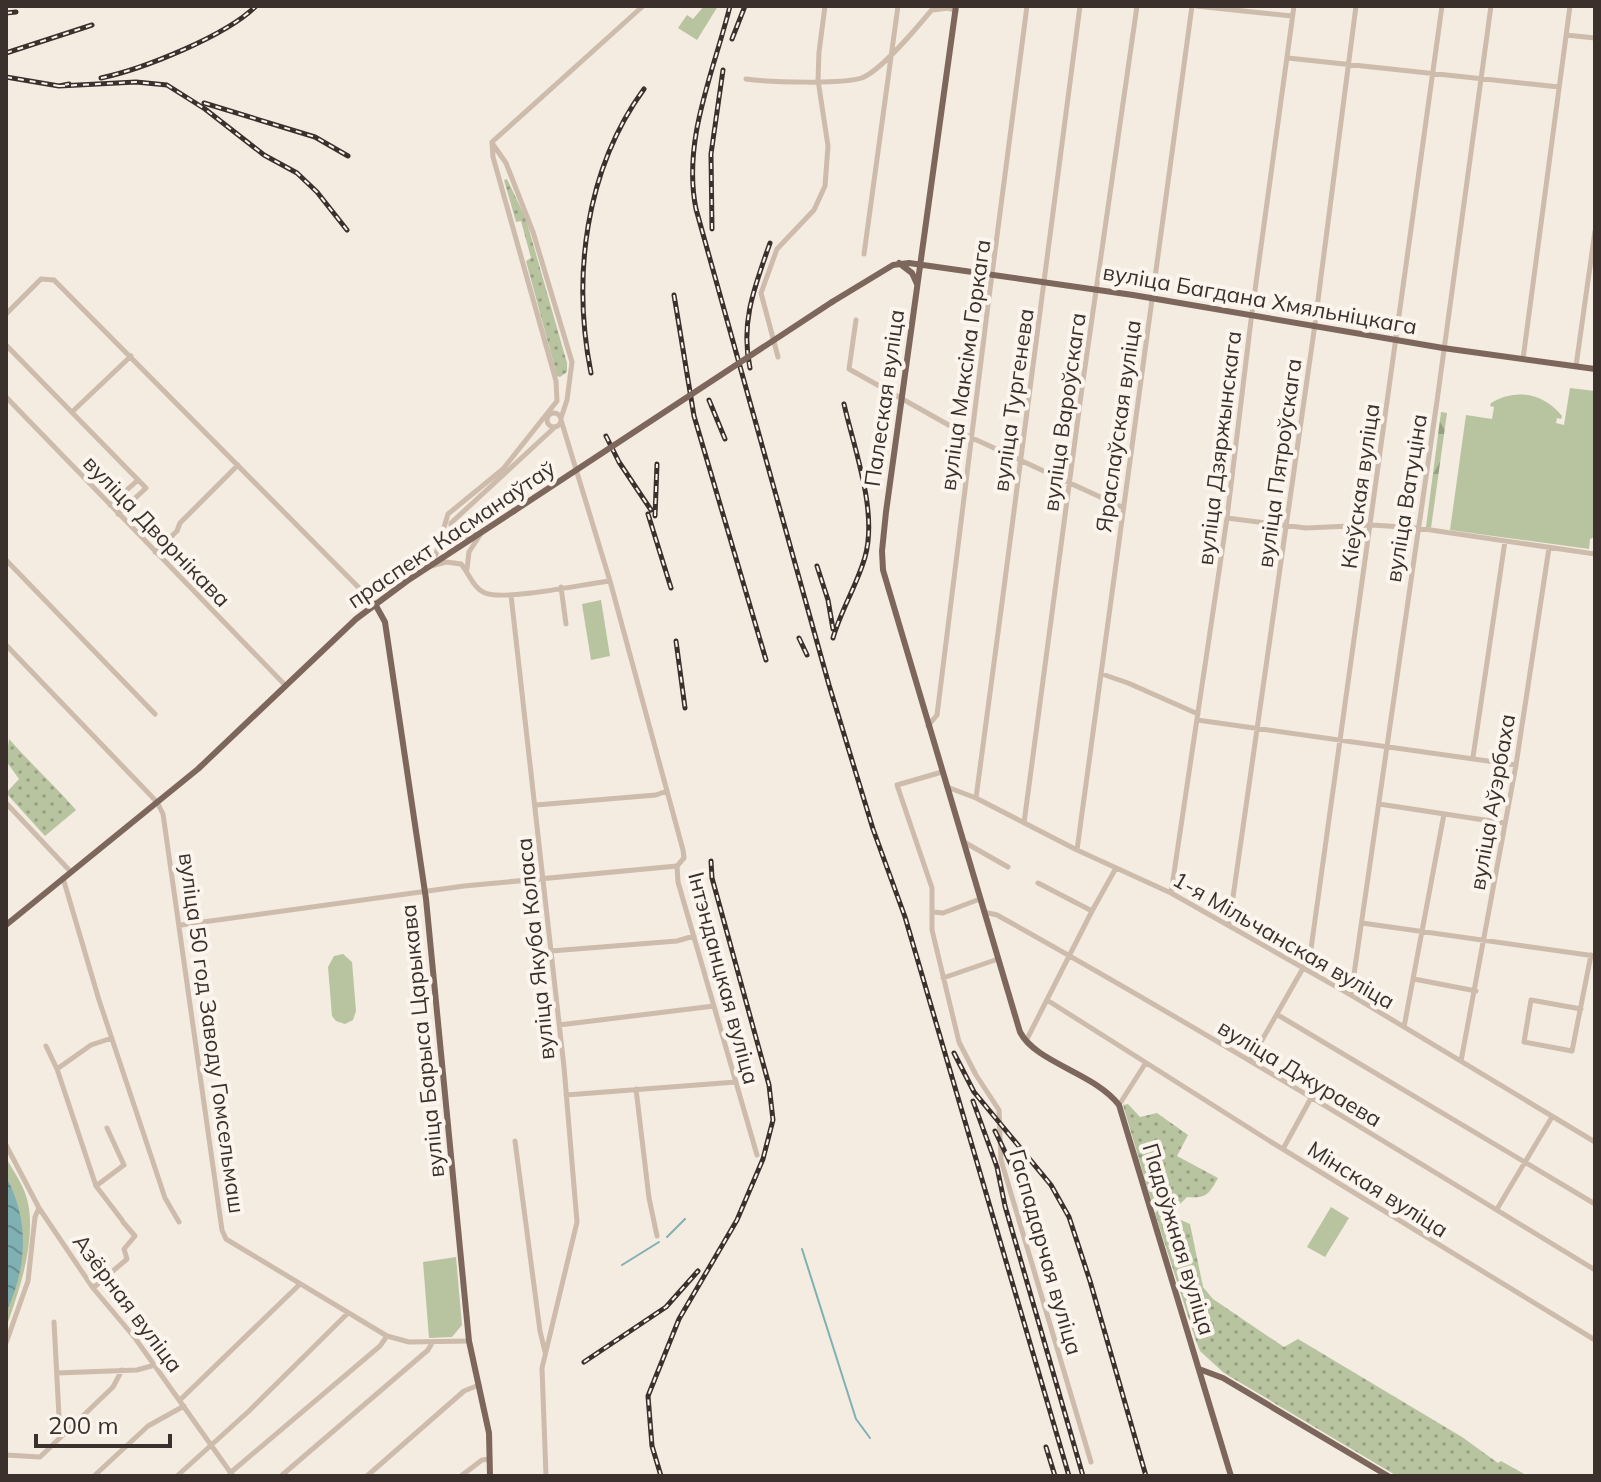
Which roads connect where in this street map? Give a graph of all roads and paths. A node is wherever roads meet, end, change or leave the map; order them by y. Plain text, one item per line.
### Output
1 (643, 6) edge
2 (825, 6) edge
3 (898, 6) edge
4 (1027, 6) edge
5 (1080, 6) edge
6 (1137, 6) edge
7 (1194, 6) edge
8 (1294, 6) edge
9 (1356, 6) edge
10 (1442, 6) edge
11 (1491, 6) edge
12 (1570, 6) edge
13 (947, 7) edge
14 (934, 8) edge
15 (1245, 8) edge
16 (956, 9) edge
17 (1292, 16) junction
18 (1566, 35) junction
19 (1595, 38) edge
20 (892, 53) junction
21 (1288, 58) junction
22 (1347, 64) junction
23 (1433, 75) junction
24 (746, 79) dead end
25 (1481, 79) junction
26 (818, 80) junction
27 (1559, 87) junction
28 (492, 142) junction
29 (1595, 231) edge
30 (864, 254) dead end
31 (899, 263) junction
32 (920, 264) junction
33 (993, 276) junction
34 (1046, 282) junction
35 (918, 287) junction
36 (1098, 290) junction
37 (1152, 298) junction
38 (6, 314) edge
39 (1251, 316) junction
40 (856, 320) dead end
41 (1314, 327) junction
42 (1397, 341) junction
43 (6, 345) edge
44 (1443, 348) junction
45 (131, 356) junction
46 (778, 357) dead end
47 (1523, 359) junction
48 (1576, 366) junction
49 (1595, 369) edge
50 (6, 397) edge
51 (903, 401) junction
52 (72, 412) junction
53 (548, 415) junction
54 (559, 423) junction
55 (970, 437) junction
56 (1020, 462) junction
57 (238, 465) junction
58 (138, 480) junction
59 (1071, 483) junction
60 (110, 505) junction
61 (1122, 507) junction
62 (118, 514) junction
63 (1227, 518) junction
64 (1372, 525) junction
65 (1286, 526) junction
66 (1417, 528) junction
67 (484, 531) junction
68 (1505, 541) junction
69 (1549, 548) junction
70 (155, 552) junction
71 (1595, 554) edge
72 (6, 560) edge
73 (428, 567) junction
74 (466, 570) junction
75 (610, 581) junction
76 (561, 587) junction
77 (511, 595) junction
78 (375, 604) junction
79 (566, 624) dead end
80 (6, 645) edge
81 (1102, 674) junction
82 (286, 686) junction
83 (155, 714) dead end
84 (1198, 717) junction
85 (928, 726) junction
86 (1258, 728) junction
87 (1341, 741) junction
88 (1387, 746) junction
89 (1473, 757) junction
90 (1516, 765) junction
91 (942, 772) junction
92 (947, 787) junction
93 (667, 791) junction
94 (976, 798) junction
95 (157, 802) junction
96 (6, 803) edge
97 (1379, 804) junction
98 (536, 805) junction
99 (1444, 814) junction
100 (1024, 823) junction
101 (1504, 823) junction
102 (963, 842) junction
103 (1077, 850) junction
104 (677, 866) junction
105 (1008, 867) dead end
106 (1116, 868) junction
107 (71, 872) junction
108 (63, 878) junction
109 (542, 878) junction
110 (1038, 883) dead end
111 (425, 891) junction
112 (1171, 893) junction
113 (980, 899) junction
114 (1092, 911) junction
115 (933, 912) junction
116 (984, 912) junction
117 (1362, 923) junction
118 (6, 925) edge
119 (181, 925) junction
120 (1229, 925) junction
121 (1422, 931) junction
122 (694, 936) junction
123 (1484, 941) junction
124 (551, 951) junction
125 (1070, 955) junction
126 (1593, 956) edge
127 (998, 959) junction
128 (1304, 969) junction
129 (943, 978) junction
130 (1414, 979) junction
131 (1476, 991) junction
132 (1351, 995) junction
133 (1047, 1000) junction
134 (714, 1006) junction
135 (1581, 1009) junction
136 (1278, 1015) junction
137 (559, 1025) junction
138 (1404, 1027) junction
139 (112, 1038) junction
140 (1026, 1041) junction
141 (46, 1046) dead end
142 (1250, 1061) junction
143 (1461, 1061) junction
144 (1145, 1064) junction
145 (57, 1069) junction
146 (736, 1082) junction
147 (636, 1089) junction
148 (566, 1095) junction
149 (1311, 1098) junction
150 (1119, 1105) junction
151 (1552, 1117) junction
152 (107, 1128) dead end
153 (515, 1141) dead end
154 (1595, 1142) edge
155 (6, 1145) edge
156 (1283, 1149) junction
157 (757, 1155) dead end
158 (1525, 1162) junction
159 (96, 1186) junction
160 (1595, 1204) edge
161 (39, 1208) junction
162 (1497, 1209) junction
163 (179, 1222) dead end
164 (657, 1236) dead end
165 (1595, 1270) edge
166 (299, 1285) junction
167 (93, 1288) junction
168 (348, 1313) junction
169 (54, 1322) dead end
170 (387, 1336) junction
171 (1595, 1340) edge
172 (469, 1341) junction
173 (432, 1342) junction
174 (6, 1343) edge
175 (545, 1352) junction
176 (155, 1365) junction
177 (1199, 1369) junction
178 (122, 1370) junction
179 (56, 1373) junction
180 (479, 1385) junction
181 (180, 1400) junction
182 (184, 1406) junction
183 (60, 1436) junction
184 (211, 1445) junction
185 (6, 1455) edge
186 (490, 1459) junction
187 (1091, 1462) dead end
188 (232, 1474) edge
189 (94, 1476) edge
190 (177, 1476) edge
191 (281, 1476) edge
192 (367, 1476) edge
193 (461, 1476) edge
194 (490, 1476) edge
195 (547, 1476) edge
196 (1231, 1476) edge
197 (1388, 1476) edge

1 - 28 street
2 - 26 street
3 - 20 street
4 - 33 street, вуліца Максіма Горкага
5 - 34 street, вуліца Тургенева
6 - 36 street, вуліца Вароўскага
7 - 15 street
7 - 37 street, Яраслаўская вуліца
8 - 17 street, вуліца Дзяржынскага
9 - 22 street, вуліца Пятроўскага
10 - 23 street, Кіеўская вуліца
11 - 25 street, вуліца Ватуціна
12 - 18 street
13 - 14 street
13 - 16 street
14 - 20 street
15 - 17 street
16 - 32 main road, Палеская вуліца
17 - 21 street, вуліца Дзяржынскага
18 - 19 street
18 - 27 street
20 - 26 street
20 - 30 street
21 - 22 street
21 - 39 street, вуліца Дзяржынскага
22 - 23 street
22 - 41 street, вуліца Пятроўскага
23 - 25 street
23 - 42 street, Кіеўская вуліца
24 - 26 street
25 - 27 street
25 - 44 street, вуліца Ватуціна
26 - 46 street
27 - 47 street
28 - 53 street
28 - 54 street
29 - 48 street
31 - 32 main road
31 - 35 main road
31 - 67 main road, праспект Касманаўтаў, bridge
32 - 33 main road, вуліца Багдана Хмяльніцкага
32 - 35 main road, Палеская вуліца
33 - 34 main road, вуліца Багдана Хмяльніцкага
33 - 55 street, вуліца Максіма Горкага
34 - 36 main road, вуліца Багдана Хмяльніцкага
34 - 56 street, вуліца Тургенева
35 - 51 main road, Палеская вуліца
36 - 37 main road, вуліца Багдана Хмяльніцкага
36 - 59 street, вуліца Вароўскага
37 - 39 main road, вуліца Багдана Хмяльніцкага
37 - 61 street, Яраслаўская вуліца
38 - 45 street
39 - 41 main road, вуліца Багдана Хмяльніцкага
39 - 63 street, вуліца Дзяржынскага
40 - 51 street
41 - 42 main road, вуліца Багдана Хмяльніцкага
41 - 65 street, вуліца Пятроўскага
42 - 44 main road, вуліца Багдана Хмяльніцкага
42 - 64 street, Кіеўская вуліца
43 - 52 street
44 - 47 main road, вуліца Багдана Хмяльніцкага
44 - 66 street, вуліца Ватуціна
45 - 52 street
45 - 57 street
47 - 48 main road, вуліца Багдана Хмяльніцкага
48 - 49 main road, вуліца Багдана Хмяльніцкага
50 - 60 street, вуліца Дворнікава
51 - 55 street
51 - 85 main road, Палеская вуліца
52 - 58 street
53 - 54 street
53 - 54 street, Інтэнданцкая вуліца
53 - 73 street
54 - 67 street
54 - 75 street, Інтэнданцкая вуліца
55 - 56 street
55 - 85 street, вуліца Максіма Горкага
56 - 59 street
56 - 94 street, вуліца Тургенева
57 - 70 street
57 - 78 street
58 - 60 street
58 - 62 street
59 - 61 street
59 - 100 street, вуліца Вароўскага
60 - 62 street, вуліца Дворнікава
61 - 81 street, Яраслаўская вуліца
62 - 70 street, вуліца Дворнікава
63 - 65 street
63 - 84 street, вуліца Дзяржынскага
64 - 65 street
64 - 66 street
64 - 87 street, Кіеўская вуліца
65 - 86 street, вуліца Пятроўскага
66 - 68 street
66 - 88 street, вуліца Ватуціна
67 - 73 main road, праспект Касманаўтаў
67 - 74 street
68 - 69 street
68 - 89 street
69 - 71 street
69 - 90 street, вуліца Аўэрбаха
70 - 82 street, вуліца Дворнікава
72 - 83 street
73 - 74 street
73 - 78 main road, праспект Касманаўтаў
74 - 77 street
75 - 76 street
75 - 93 street, Інтэнданцкая вуліца
76 - 77 street
76 - 79 street
77 - 98 street, вуліца Якуба Коласа
78 - 82 main road, праспект Касманаўтаў
78 - 111 main road, вуліца Барыса Царыкава
80 - 95 street
81 - 84 street
81 - 103 street, Яраслаўская вуліца
82 - 95 main road, праспект Касманаўтаў
84 - 86 street
84 - 112 street, вуліца Дзяржынскага
85 - 91 main road, Палеская вуліца
86 - 87 street
86 - 120 street, вуліца Пятроўскага
87 - 88 street
87 - 128 street, Кіеўская вуліца
88 - 89 street
88 - 97 street, вуліца Ватуціна
89 - 90 street
90 - 101 street, вуліца Аўэрбаха
91 - 92 main road, Палеская вуліца
91 - 115 street, Гаспадарчая вуліца
92 - 94 street, 1-я Мільчанская вуліца
92 - 102 main road, Палеская вуліца
93 - 98 street
93 - 104 street, Інтэнданцкая вуліца
94 - 100 street, 1-я Мільчанская вуліца
95 - 107 main road, праспект Касманаўтаў
95 - 119 street, вуліца 50 год Заводу Гомсельмаш
96 - 107 street
97 - 99 street
97 - 117 street, вуліца Ватуціна
98 - 109 street, вуліца Якуба Коласа
99 - 101 street
99 - 121 street
100 - 103 street, 1-я Мільчанская вуліца
101 - 123 street, вуліца Аўэрбаха
102 - 105 street
102 - 113 main road, Палеская вуліца
103 - 106 street, 1-я Мільчанская вуліца
104 - 109 street
104 - 122 street, Інтэнданцкая вуліца
106 - 112 street, 1-я Мільчанская вуліца
106 - 114 street
107 - 108 main road, праспект Касманаўтаў
108 - 118 main road, праспект Касманаўтаў
108 - 139 street
109 - 111 street
109 - 124 street, вуліца Якуба Коласа
110 - 114 street
111 - 119 street
111 - 172 main road, вуліца Барыса Царыкава
112 - 120 street, 1-я Мільчанская вуліца
113 - 115 street
113 - 116 main road, Палеская вуліца
114 - 125 street
115 - 129 street, Гаспадарчая вуліца
116 - 125 street, вуліца Джураева
116 - 127 main road, Палеская вуліца
117 - 121 street
117 - 132 street, вуліца Ватуціна
119 - 166 street, вуліца 50 год Заводу Гомсельмаш
120 - 128 street, 1-я Мільчанская вуліца
121 - 123 street
121 - 130 street
122 - 124 street
122 - 134 street, Інтэнданцкая вуліца
123 - 126 street
123 - 131 street, вуліца Аўэрбаха
124 - 137 street, вуліца Якуба Коласа
125 - 133 street
125 - 142 street, вуліца Джураева
126 - 135 street
127 - 129 street
127 - 140 main road, Палеская вуліца
128 - 132 street, 1-я Мільчанская вуліца
128 - 136 street, Кіеўская вуліца
129 - 187 street, Гаспадарчая вуліца
130 - 131 street
130 - 138 street
131 - 143 street, вуліца Аўэрбаха
132 - 138 street, 1-я Мільчанская вуліца
133 - 140 street
133 - 144 street, Мінская вуліца
134 - 137 street
134 - 146 street, Інтэнданцкая вуліца
135 - 135 street
136 - 142 street, Кіеўская вуліца
136 - 158 street
137 - 148 street, вуліца Якуба Коласа
138 - 143 street, 1-я Мільчанская вуліца
139 - 145 street
139 - 163 street
140 - 150 main road
141 - 145 street
142 - 149 street, вуліца Джураева
143 - 151 street, 1-я Мільчанская вуліца
144 - 150 street
144 - 156 street, Мінская вуліца
145 - 159 street
146 - 147 street
146 - 157 street, Інтэнданцкая вуліца
147 - 148 street
147 - 164 street
148 - 175 street, вуліца Якуба Коласа
149 - 156 street
149 - 162 street, вуліца Джураева
150 - 177 main road, Падоўжная вуліца
151 - 154 street, 1-я Мільчанская вуліца
151 - 158 street
152 - 159 street
153 - 175 street
155 - 161 street, Азёрная вуліца
156 - 171 street, Мінская вуліца
158 - 160 street
158 - 162 street
159 - 167 street
161 - 167 street, Азёрная вуліца
161 - 174 street
162 - 165 street, вуліца Джураева
166 - 168 street, вуліца 50 год Заводу Гомсельмаш
166 - 181 street
167 - 176 street, Азёрная вуліца
168 - 170 street, вуліца 50 год Заводу Гомсельмаш
168 - 184 street
169 - 179 street
170 - 173 street, вуліца 50 год Заводу Гомсельмаш
170 - 188 street
172 - 173 street, вуліца 50 год Заводу Гомсельмаш
172 - 180 main road, вуліца Барыса Царыкава
173 - 191 street
175 - 195 street
176 - 178 street
176 - 181 street, Азёрная вуліца
177 - 196 main road, Падоўжная вуліца
177 - 197 main road
178 - 179 street
178 - 183 street
179 - 183 street
180 - 186 main road, вуліца Барыса Царыкава
180 - 192 street
181 - 182 street, Азёрная вуліца
182 - 184 street, Азёрная вуліца
182 - 189 street
183 - 185 street
184 - 188 street, Азёрная вуліца
184 - 190 street
186 - 193 street
186 - 194 main road, вуліца Барыса Царыкава

